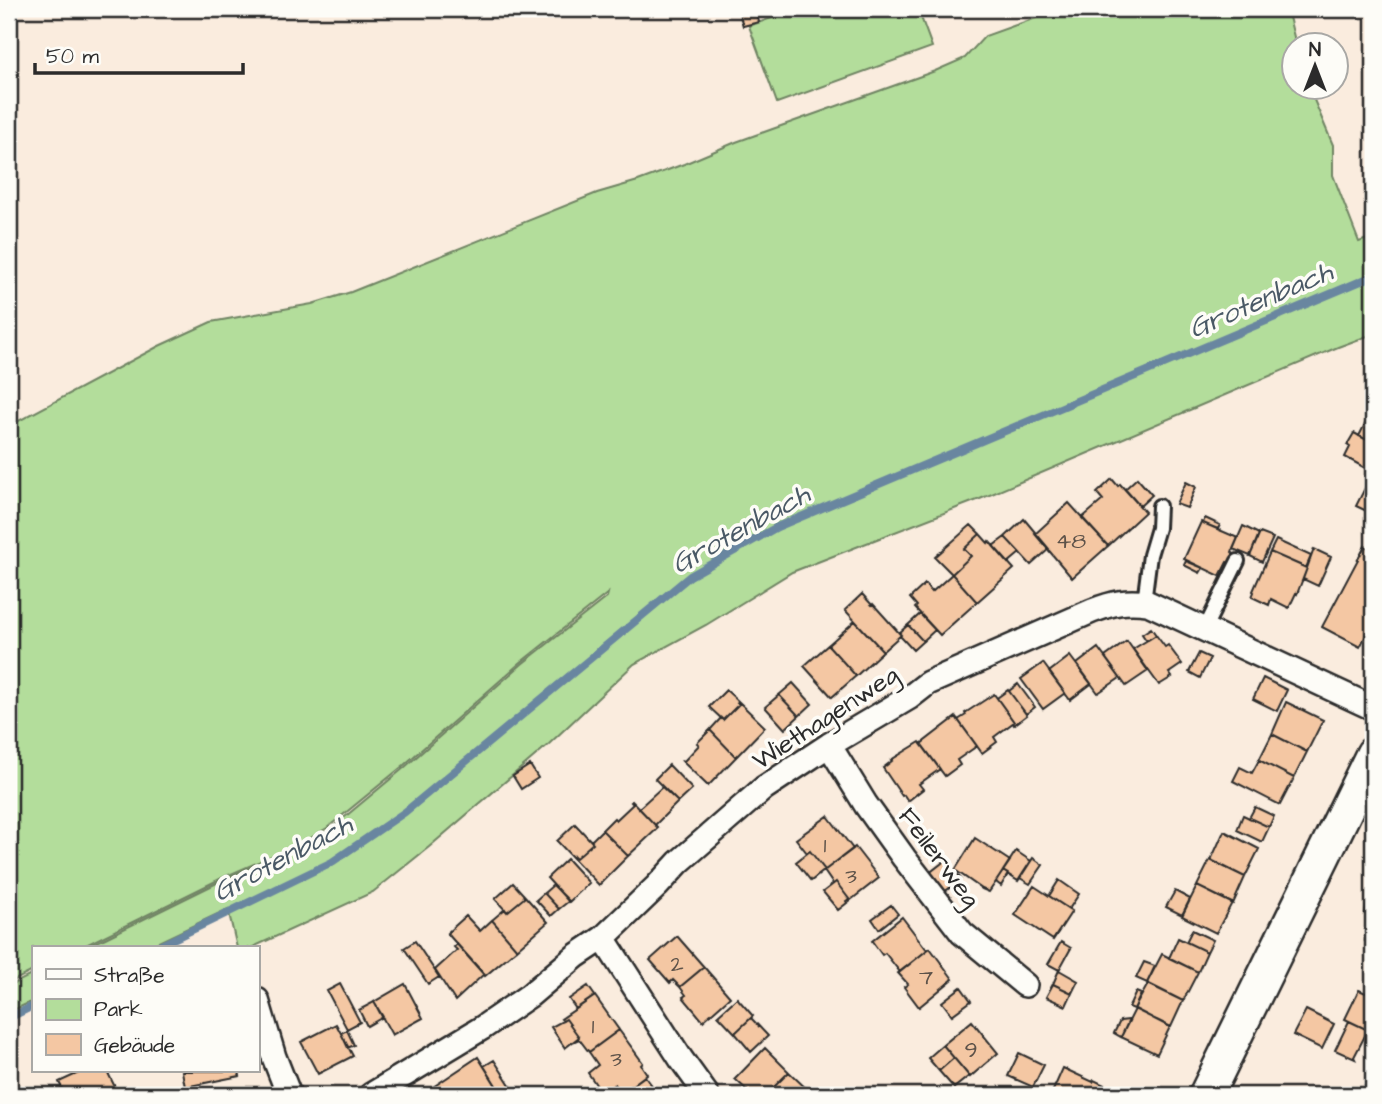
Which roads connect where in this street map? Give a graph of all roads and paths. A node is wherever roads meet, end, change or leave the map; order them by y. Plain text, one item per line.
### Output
1 (1159, 506) dead end
2 (1238, 561) dead end
3 (1144, 602) junction
4 (1205, 628) junction
5 (1373, 708) edge
6 (829, 745) junction
7 (1373, 754) edge
8 (603, 938) junction
9 (1025, 985) dead end
10 (259, 1007) edge
11 (289, 1095) edge
12 (371, 1095) edge
13 (707, 1095) edge
14 (1206, 1095) edge

1 - 3 lane
2 - 4 lane
3 - 4 street, Wiethagenweg
3 - 6 street, Wiethagenweg
4 - 5 street, Wiethagenweg
6 - 8 street, Wiethagenweg
6 - 9 street, Feilerweg
7 - 14 street
8 - 12 street, Wiethagenweg
8 - 13 street
10 - 11 street

